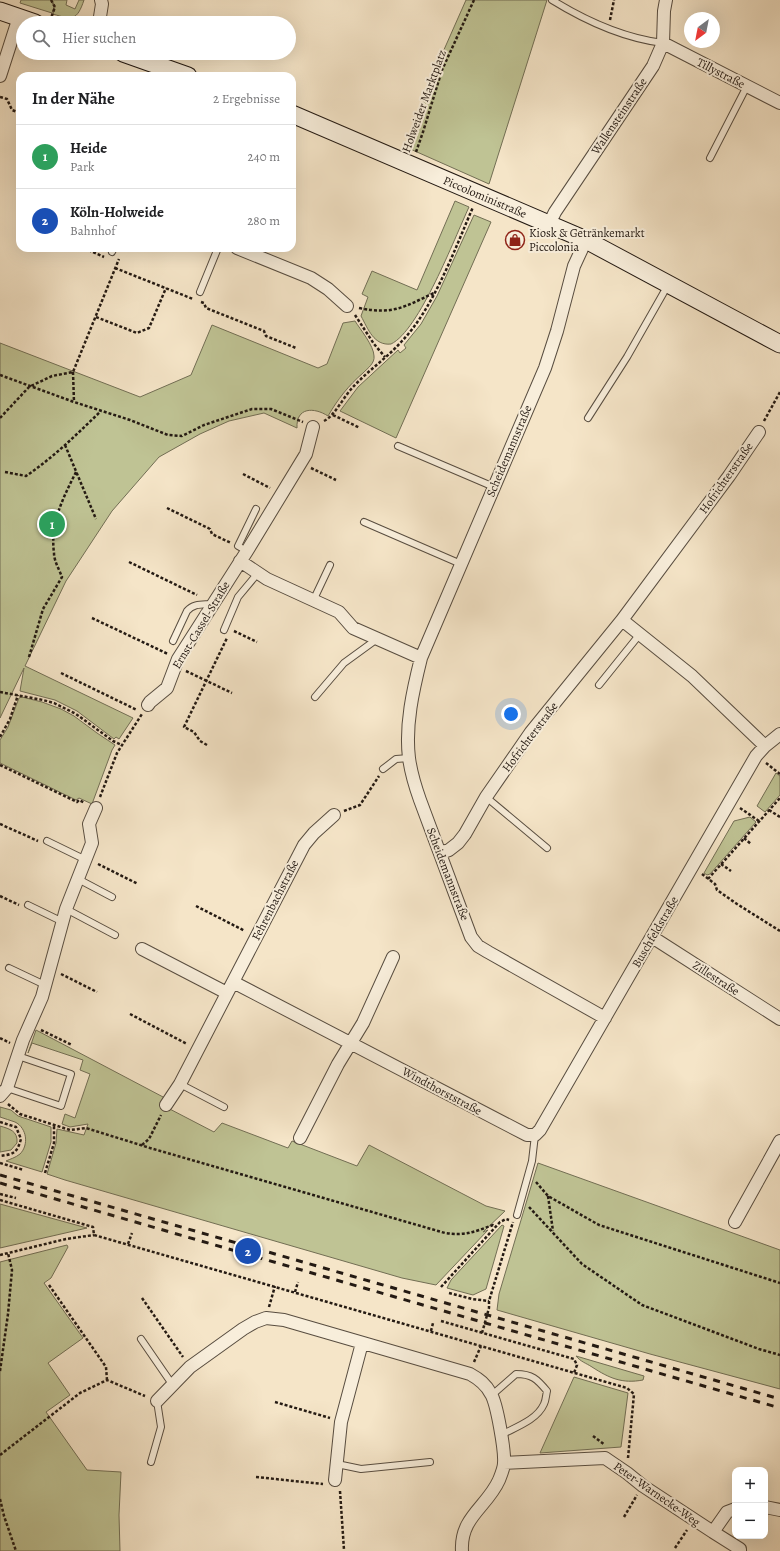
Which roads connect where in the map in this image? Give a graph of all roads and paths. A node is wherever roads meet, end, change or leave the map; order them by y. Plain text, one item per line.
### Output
1 (51, 0) edge
2 (101, 0) edge
3 (474, 0) edge
4 (552, 0) edge
5 (614, 0) edge
6 (666, 0) edge
7 (0, 11) edge
8 (52, 14) dead end
9 (16, 16) edge
10 (100, 16) edge
11 (16, 26) edge
12 (609, 28) junction
13 (663, 43) junction
14 (141, 60) edge
15 (174, 72) edge
16 (0, 76) edge
17 (746, 86) junction
18 (0, 97) edge
19 (780, 103) edge
20 (16, 112) edge
21 (296, 116) edge
22 (710, 158) dead end
23 (410, 165) junction
24 (479, 194) junction
25 (549, 224) junction
26 (586, 240) junction
27 (94, 252) edge
28 (216, 252) edge
29 (247, 252) edge
30 (120, 255) dead end
31 (118, 262) junction
32 (115, 268) junction
33 (669, 284) junction
34 (166, 288) junction
35 (200, 292) dead end
36 (435, 293) junction
37 (347, 306) junction
38 (96, 317) junction
39 (780, 344) edge
40 (296, 348) dead end
41 (386, 357) junction
42 (73, 372) junction
43 (0, 375) edge
44 (29, 386) junction
45 (780, 392) edge
46 (74, 402) junction
47 (100, 410) junction
48 (333, 415) junction
49 (0, 418) edge
50 (588, 418) dead end
51 (313, 427) junction
52 (360, 428) dead end
53 (758, 432) joint
54 (65, 445) junction
55 (398, 446) dead end
56 (300, 462) junction
57 (5, 472) dead end
58 (76, 472) junction
59 (243, 474) dead end
60 (336, 480) dead end
61 (494, 487) junction
62 (282, 493) junction
63 (167, 508) dead end
64 (256, 509) dead end
65 (96, 519) dead end
66 (364, 522) dead end
67 (242, 553) junction
68 (129, 562) dead end
69 (460, 564) junction
70 (330, 565) dead end
71 (258, 573) junction
72 (313, 601) junction
73 (213, 604) junction
74 (92, 618) dead end
75 (622, 620) junction
76 (228, 631) junction
77 (640, 634) junction
78 (377, 639) junction
79 (173, 641) dead end
80 (257, 642) dead end
81 (29, 657) dead end
82 (421, 658) junction
83 (176, 663) junction
84 (62, 673) dead end
85 (206, 681) junction
86 (599, 685) dead end
87 (0, 692) edge
88 (232, 693) dead end
89 (18, 695) junction
90 (314, 697) dead end
91 (145, 709) junction
92 (780, 734) edge
93 (0, 737) edge
94 (122, 745) junction
95 (207, 745) dead end
96 (764, 746) junction
97 (756, 756) junction
98 (409, 758) junction
99 (0, 765) edge
100 (383, 769) joint
101 (780, 774) edge
102 (486, 797) junction
103 (780, 798) edge
104 (730, 802) junction
105 (96, 808) junction
106 (769, 810) junction
107 (334, 815) joint
108 (780, 817) edge
109 (759, 821) junction
110 (0, 824) edge
111 (744, 838) junction
112 (47, 841) joint
113 (751, 844) dead end
114 (546, 848) dead end
115 (440, 853) junction
116 (86, 860) junction
117 (721, 864) junction
118 (731, 871) dead end
119 (703, 875) dead end
120 (78, 879) junction
121 (708, 879) junction
122 (138, 884) dead end
123 (0, 896) edge
124 (112, 897) dead end
125 (28, 905) joint
126 (196, 906) dead end
127 (66, 910) junction
128 (63, 922) junction
129 (780, 931) edge
130 (115, 935) dead end
131 (256, 937) junction
132 (652, 937) junction
133 (142, 949) dead end
134 (392, 958) dead end
135 (9, 968) dead end
136 (50, 969) junction
137 (233, 982) junction
138 (45, 985) junction
139 (97, 992) dead end
140 (227, 994) junction
141 (130, 1014) dead end
142 (605, 1018) junction
143 (780, 1019) edge
144 (30, 1025) junction
145 (350, 1043) junction
146 (72, 1045) dead end
147 (198, 1050) junction
148 (18, 1056) junction
149 (180, 1084) junction
150 (2, 1093) edge
151 (166, 1106) joint
152 (224, 1107) dead end
153 (0, 1122) edge
154 (54, 1125) junction
155 (535, 1135) junction
156 (300, 1138) dead end
157 (780, 1141) edge
158 (142, 1145) junction
159 (0, 1156) edge
160 (0, 1163) edge
161 (24, 1170) dead end
162 (45, 1173) dead end
163 (529, 1174) junction
164 (0, 1194) edge
165 (548, 1196) junction
166 (16, 1198) dead end
167 (521, 1199) junction
168 (0, 1200) edge
169 (517, 1215) dead end
170 (735, 1222) dead end
171 (496, 1227) junction
172 (553, 1232) junction
173 (132, 1234) dead end
174 (94, 1235) junction
175 (128, 1244) junction
176 (8, 1253) junction
177 (0, 1255) edge
178 (298, 1282) dead end
179 (780, 1283) edge
180 (49, 1285) dead end
181 (275, 1286) junction
182 (441, 1287) dead end
183 (295, 1292) junction
184 (449, 1293) dead end
185 (142, 1298) dead end
186 (489, 1301) junction
187 (266, 1318) junction
188 (441, 1321) dead end
189 (433, 1323) dead end
190 (431, 1331) junction
191 (482, 1333) junction
192 (142, 1339) dead end
193 (362, 1343) junction
194 (481, 1346) junction
195 (780, 1354) edge
196 (190, 1367) junction
197 (0, 1371) edge
198 (574, 1372) junction
199 (470, 1374) junction
200 (107, 1380) junction
201 (172, 1384) junction
202 (492, 1395) junction
203 (157, 1401) junction
204 (275, 1402) dead end
205 (341, 1422) junction
206 (501, 1434) junction
207 (0, 1455) edge
208 (151, 1462) dead end
209 (430, 1462) dead end
210 (504, 1463) junction
211 (337, 1464) junction
212 (627, 1473) junction
213 (256, 1477) dead end
214 (335, 1480) junction
215 (643, 1486) junction
216 (0, 1499) edge
217 (768, 1508) edge
218 (732, 1510) edge
219 (780, 1510) edge
220 (624, 1517) dead end
221 (694, 1520) junction
222 (714, 1532) junction
223 (675, 1548) dead end
224 (344, 1550) edge
225 (16, 1551) edge
226 (462, 1551) edge
227 (740, 1551) edge

1 - 8 path
2 - 10 street
3 - 23 path, Holweider Marktplatz
4 - 12 lane
5 - 12 path
6 - 13 street, Wallensteinstraße
7 - 9 street
11 - 16 street
12 - 13 lane
13 - 17 street, Tillystraße
13 - 25 street, Wallensteinstraße
14 - 15 street
17 - 19 street, Tillystraße
17 - 22 lane
18 - 20 path
21 - 23 street, Piccoloministraße
23 - 24 street, Piccoloministraße
24 - 25 street, Piccoloministraße
24 - 36 path
25 - 26 street, Piccoloministraße
26 - 33 street, Piccoloministraße
26 - 61 street, Scheidemannstraße
27 - 31 path
28 - 35 lane
29 - 37 street
30 - 31 path
31 - 32 path
32 - 34 path
32 - 38 path
33 - 39 street, Piccoloministraße
33 - 50 lane
34 - 38 path
34 - 40 path
36 - 37 path
36 - 41 path
37 - 41 path
38 - 42 path
41 - 48 path
42 - 44 path
42 - 46 path
43 - 44 path
44 - 46 path
44 - 49 path
45 - 53 path
46 - 47 path
47 - 51 path
47 - 54 path
48 - 51 path
48 - 52 path
51 - 56 street, Ernst-Cassel-Straße
53 - 75 street, Hofrichterstraße
54 - 57 path
54 - 58 path
55 - 61 lane
56 - 60 path
56 - 62 street, Ernst-Cassel-Straße
58 - 65 path
58 - 81 path
59 - 62 path
61 - 69 street, Scheidemannstraße
62 - 67 street, Ernst-Cassel-Straße
63 - 67 path
64 - 67 lane
66 - 69 lane
67 - 71 street
67 - 73 street, Ernst-Cassel-Straße
68 - 73 path
69 - 82 street, Scheidemannstraße
70 - 72 lane
71 - 72 street
71 - 76 lane
72 - 78 street
73 - 79 lane
73 - 83 street, Ernst-Cassel-Straße
74 - 83 path
75 - 77 street
75 - 102 street, Hofrichterstraße
76 - 80 path
76 - 85 path
77 - 86 lane
77 - 96 street
78 - 82 street
78 - 90 lane
82 - 98 street, Scheidemannstraße
83 - 85 path
83 - 91 street, Ernst-Cassel-Straße
84 - 91 path
85 - 88 path
85 - 95 path
87 - 89 path
89 - 93 path
89 - 94 path
91 - 94 path
92 - 96 street, Buschfeldstraße
94 - 105 path
96 - 97 street, Buschfeldstraße
97 - 101 path
97 - 104 street, Buschfeldstraße
98 - 100 lane
98 - 115 street, Scheidemannstraße
99 - 105 path
100 - 107 path
102 - 114 lane
102 - 115 street, Hofrichterstraße
103 - 106 path
104 - 109 path
104 - 132 street, Buschfeldstraße
105 - 116 street
106 - 108 path
106 - 109 path
107 - 131 street, Fehrenbachstraße
109 - 111 path
110 - 112 path
111 - 113 path
111 - 117 path
112 - 116 lane
115 - 142 street, Scheidemannstraße
116 - 120 street
116 - 122 path
117 - 118 path
117 - 121 path
119 - 121 path
120 - 124 lane
120 - 127 street
121 - 129 path
123 - 125 path
125 - 128 lane
126 - 131 path
127 - 128 street
127 - 130 lane
128 - 136 street
131 - 137 street, Fehrenbachstraße
132 - 142 street, Buschfeldstraße
132 - 143 street, Zillestraße
133 - 140 street
134 - 145 street
135 - 138 lane
136 - 138 street
136 - 139 path
137 - 140 street, Fehrenbachstraße
137 - 145 street, Windthorststraße
138 - 144 street
140 - 147 street, Fehrenbachstraße
141 - 147 path
142 - 155 street, Buschfeldstraße
144 - 146 path
144 - 148 street
145 - 155 street, Windthorststraße
145 - 156 street
147 - 149 street, Fehrenbachstraße
148 - 150 street
148 - 150 lane
149 - 151 street, Fehrenbachstraße
149 - 152 lane
150 - 154 path
151 - 158 path
153 - 159 path
154 - 158 path
154 - 162 path
155 - 163 lane
157 - 170 street
158 - 171 path
160 - 161 path
163 - 165 path
163 - 167 lane
164 - 166 path
165 - 172 path
165 - 179 path
167 - 169 lane
167 - 172 path
168 - 174 path
171 - 182 path
171 - 186 path
172 - 195 path
173 - 175 path
174 - 175 path
174 - 176 path
175 - 181 path
176 - 177 path
176 - 197 path
178 - 183 path
180 - 200 path
181 - 183 path
181 - 187 path
183 - 190 path
184 - 186 path
185 - 196 path
186 - 191 path
187 - 193 street
187 - 196 street
188 - 191 path
189 - 190 path
190 - 194 path
191 - 198 path
192 - 201 lane
193 - 199 street
193 - 205 street
194 - 198 path
194 - 199 path
196 - 201 street
198 - 212 path
199 - 202 street
200 - 203 path
200 - 207 path
201 - 203 street
202 - 206 street
202 - 206 lane
203 - 208 lane
204 - 205 path
205 - 211 street
206 - 210 street
209 - 211 lane
210 - 212 street, Peter-Warnecke-Weg
210 - 226 street
211 - 214 street
212 - 215 street, Peter-Warnecke-Weg
213 - 214 path
214 - 224 path
215 - 220 path
215 - 221 street, Peter-Warnecke-Weg
216 - 225 path
217 - 219 street
218 - 222 street, Peter-Warnecke-Weg
221 - 222 street, Peter-Warnecke-Weg
221 - 223 path
222 - 227 street, Peter-Warnecke-Weg

